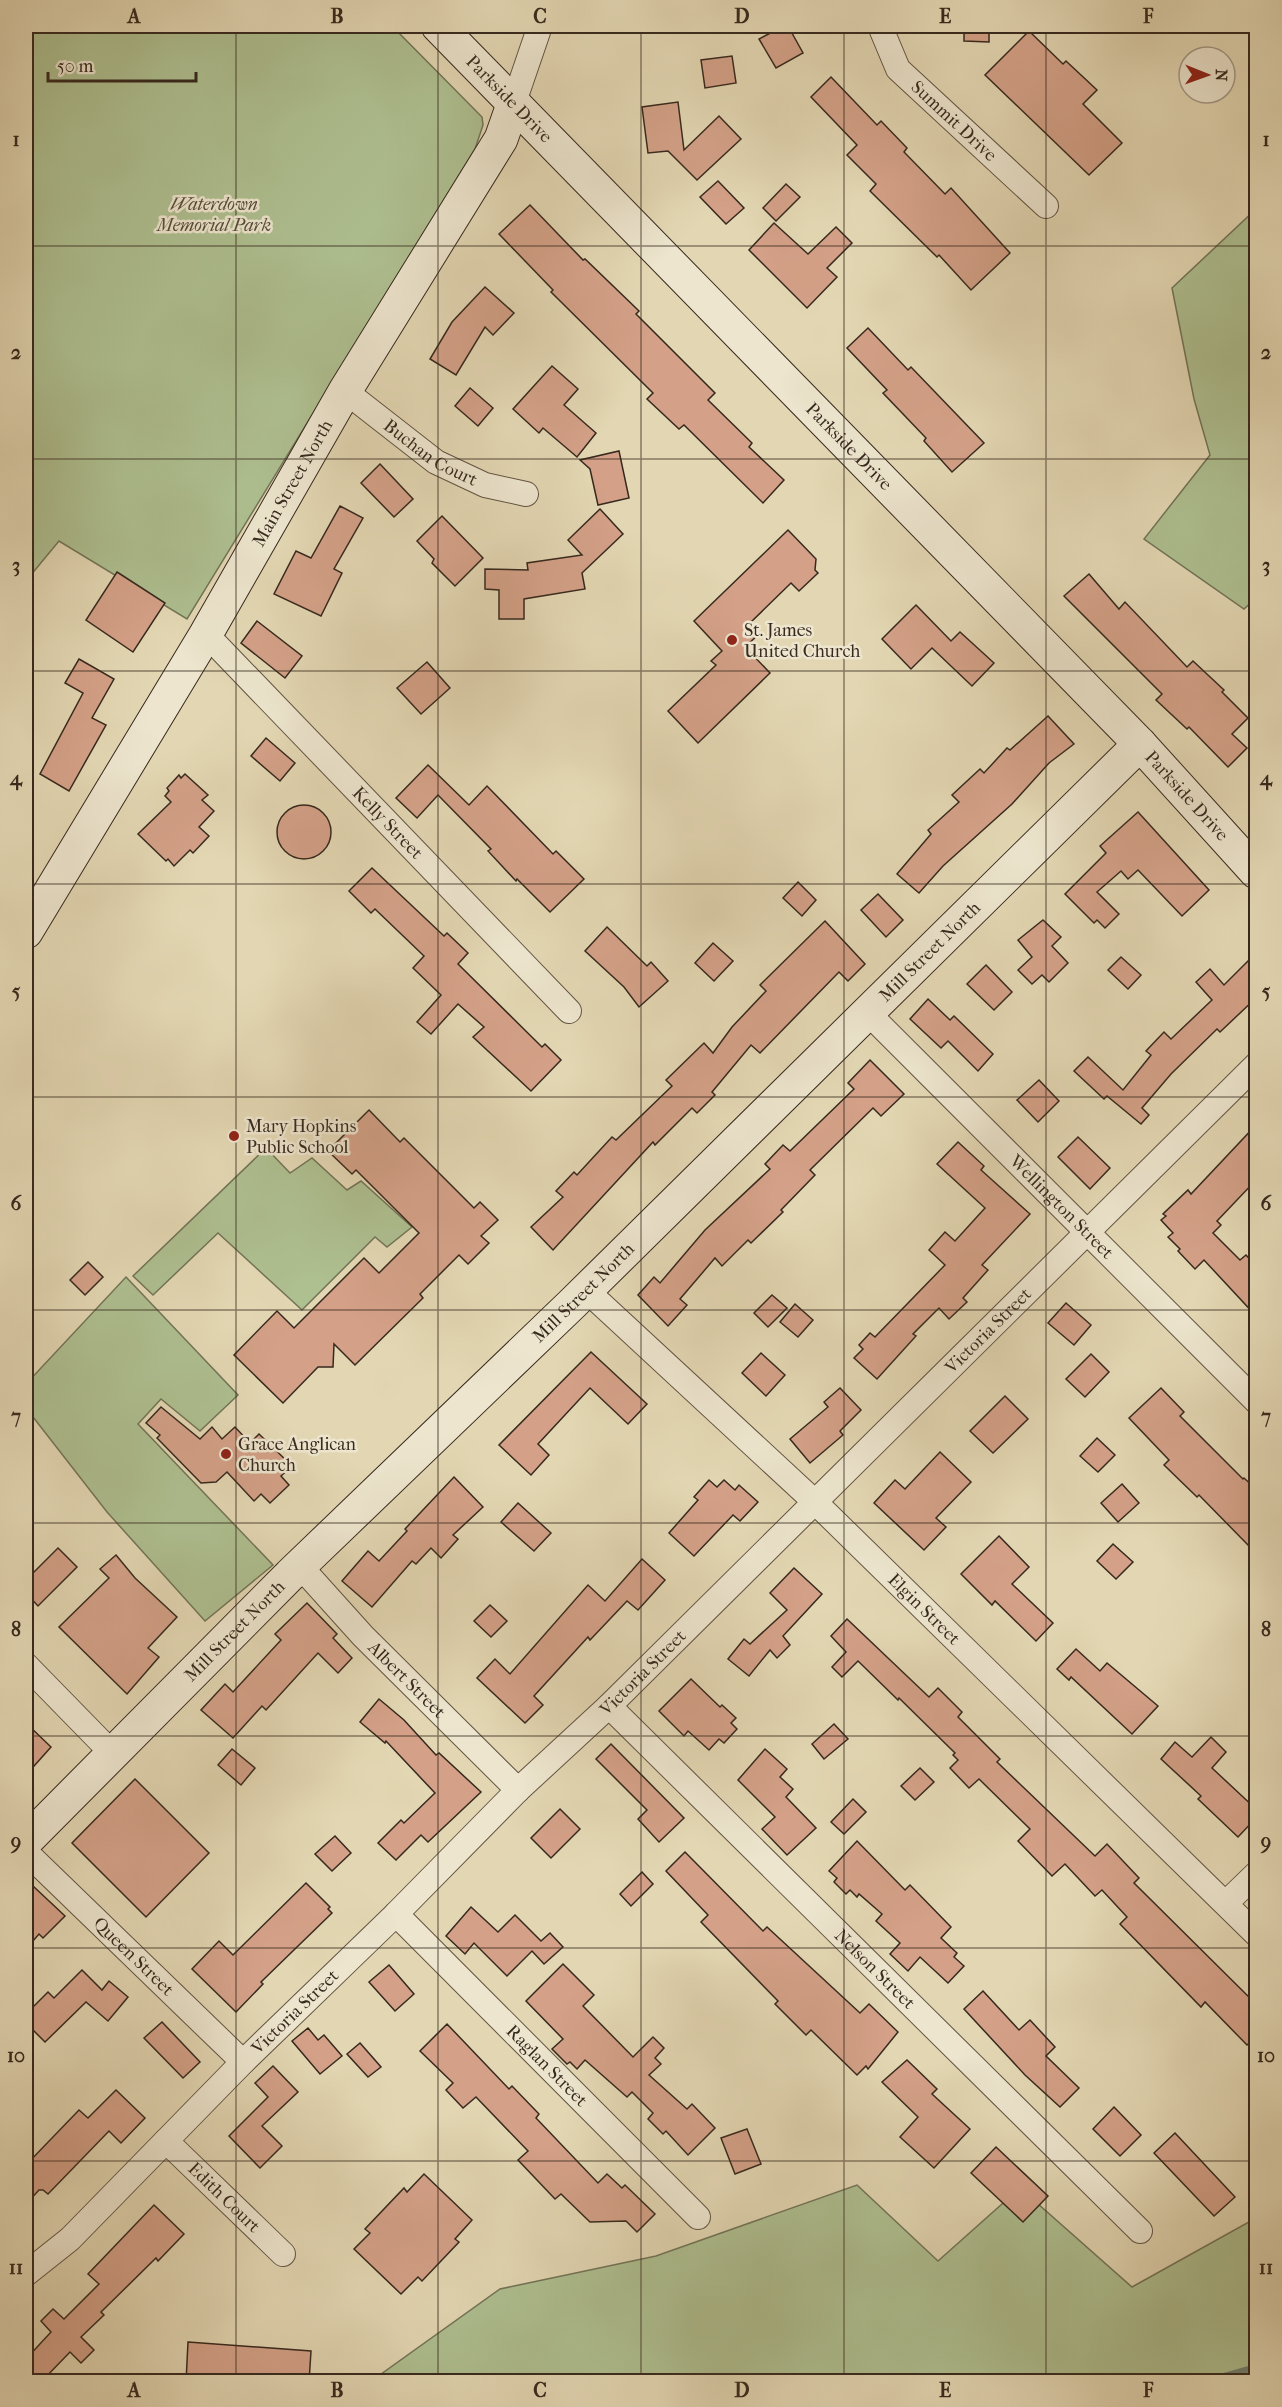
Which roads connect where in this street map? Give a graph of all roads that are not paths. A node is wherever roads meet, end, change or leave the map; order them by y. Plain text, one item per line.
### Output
1 (438, 26) edge
2 (540, 26) edge
3 (880, 26) edge
4 (514, 102) junction
5 (1046, 206) dead end
6 (345, 391) junction
7 (526, 494) dead end
8 (206, 634) junction
9 (1140, 744) junction
10 (1257, 872) edge
11 (26, 932) edge
12 (569, 1011) dead end
13 (868, 1013) junction
14 (1257, 1065) edge
15 (1088, 1232) junction
16 (586, 1290) junction
17 (1257, 1401) edge
18 (815, 1502) junction
19 (300, 1566) junction
20 (26, 1665) edge
21 (609, 1706) junction
22 (111, 1752) junction
23 (518, 1790) junction
24 (26, 1841) edge
25 (26, 1852) edge
26 (1257, 1874) edge
27 (1226, 1903) junction
28 (396, 1914) junction
29 (1257, 1934) edge
30 (243, 2062) junction
31 (166, 2141) junction
32 (698, 2217) dead end
33 (1140, 2231) dead end
34 (283, 2254) dead end
35 (26, 2274) edge

1 - 4 main road, Parkside Drive
2 - 4 street, Main Street North
3 - 5 street, Summit Drive
4 - 6 main road, Main Street North
4 - 9 main road, Parkside Drive
6 - 7 street, Buchan Court
6 - 8 main road, Main Street North
8 - 11 main road, Main Street North
8 - 12 street, Kelly Street
9 - 10 main road, Parkside Drive
9 - 13 main road, Mill Street North
13 - 15 street, Wellington Street
13 - 16 main road, Mill Street North
14 - 15 street, Victoria Street
15 - 17 street, Wellington Street
15 - 18 street, Victoria Street
16 - 18 street, Elgin Street
16 - 19 main road, Mill Street North
18 - 21 street, Victoria Street
18 - 27 street, Elgin Street
19 - 22 main road, Mill Street North
19 - 23 street, Albert Street
20 - 22 street
21 - 23 street, Victoria Street
21 - 33 street, Nelson Street
22 - 24 main road, Mill Street North
23 - 28 street, Victoria Street
25 - 30 street, Queen Street
26 - 27 street
27 - 29 street, Elgin Street
28 - 30 street, Victoria Street
28 - 32 street, Raglan Street
30 - 31 street, Victoria Street
31 - 34 street, Edith Court
31 - 35 street, Victoria Street

